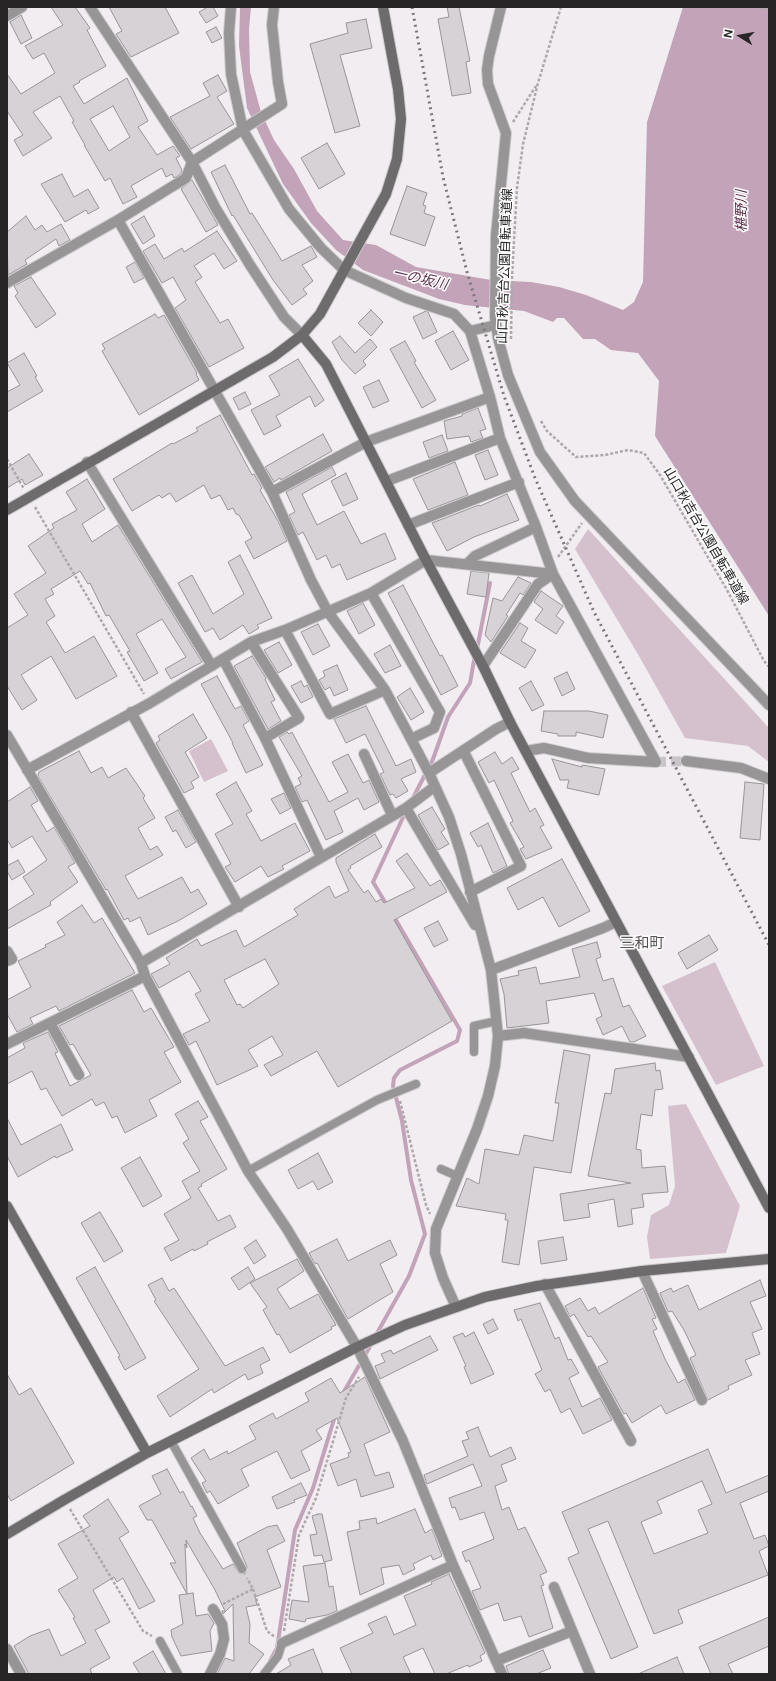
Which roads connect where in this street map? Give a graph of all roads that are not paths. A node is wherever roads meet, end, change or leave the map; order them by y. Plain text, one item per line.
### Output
1 (22, 7) edge
2 (90, 7) edge
3 (231, 7) edge
4 (274, 7) edge
5 (383, 7) edge
6 (501, 7) edge
7 (7, 16) edge
8 (246, 128) junction
9 (192, 162) junction
10 (118, 220) junction
11 (345, 268) junction
12 (7, 284) edge
13 (496, 321) junction
14 (470, 331) junction
15 (302, 334) junction
16 (215, 391) junction
17 (490, 397) junction
18 (500, 438) junction
19 (366, 442) junction
20 (88, 462) junction
21 (386, 481) junction
22 (518, 482) junction
23 (272, 492) junction
24 (7, 510) edge
25 (408, 525) junction
26 (536, 527) junction
27 (426, 560) junction
28 (467, 564) junction
29 (553, 574) junction
30 (370, 593) junction
31 (328, 612) junction
32 (285, 630) junction
33 (251, 642) junction
34 (223, 659) junction
35 (212, 666) junction
36 (483, 666) junction
37 (385, 690) junction
38 (769, 705) edge
39 (131, 712) junction
40 (510, 722) junction
41 (7, 735) edge
42 (265, 738) junction
43 (410, 739) junction
44 (526, 751) junction
45 (464, 752) junction
46 (364, 754) dead end
47 (686, 762) tunnel mouth
48 (27, 770) junction
49 (429, 773) junction
50 (769, 779) edge
51 (434, 787) junction
52 (406, 808) junction
53 (392, 815) junction
54 (321, 857) junction
55 (470, 892) junction
56 (238, 907) junction
57 (616, 922) junction
58 (483, 938) junction
59 (7, 951) edge
60 (7, 961) edge
61 (141, 963) junction
62 (491, 970) junction
63 (145, 976) junction
64 (497, 1021) junction
65 (50, 1023) junction
66 (498, 1036) junction
67 (7, 1044) edge
68 (474, 1052) dead end
69 (689, 1057) junction
70 (79, 1075) dead end
71 (416, 1084) dead end
72 (441, 1169) dead end
73 (248, 1171) junction
74 (457, 1176) junction
75 (7, 1206) edge
76 (769, 1208) edge
77 (769, 1259) edge
78 (642, 1271) junction
79 (546, 1284) junction
80 (456, 1307) junction
81 (357, 1346) junction
82 (702, 1400) dead end
83 (171, 1441) junction
84 (631, 1441) dead end
85 (147, 1453) junction
86 (7, 1534) edge
87 (453, 1565) junction
88 (242, 1569) road end
89 (554, 1587) dead end
90 (213, 1609) road end
91 (572, 1631) junction
92 (160, 1641) road end
93 (282, 1643) joint
94 (7, 1649) edge
95 (496, 1660) junction
96 (21, 1674) edge
97 (178, 1674) edge
98 (210, 1674) edge
99 (264, 1674) edge
100 (502, 1674) edge
101 (590, 1674) edge

1 - 7 street
2 - 9 street
3 - 8 street
4 - 8 street
5 - 11 street
6 - 13 street
8 - 9 street
8 - 11 street
9 - 10 street
9 - 15 street
10 - 12 street
10 - 16 street
11 - 14 street
11 - 15 street
13 - 14 street
13 - 38 street
14 - 17 street
15 - 16 street
15 - 19 street
16 - 20 street
16 - 23 street
17 - 18 street
17 - 19 street
18 - 21 street
18 - 22 street
19 - 21 street
19 - 23 street
20 - 24 street
20 - 35 street
21 - 25 street
22 - 25 street
22 - 26 street
23 - 31 street
25 - 27 street
26 - 28 street
26 - 29 street
27 - 28 street
27 - 30 street
27 - 36 street
28 - 29 street
29 - 36 street
29 - 44 street
30 - 31 street
30 - 43 street
31 - 32 street
31 - 37 street
32 - 33 street
32 - 37 street
33 - 34 street
33 - 42 street
34 - 35 street
34 - 42 street
35 - 39 street
36 - 40 street
37 - 43 street
39 - 48 street
39 - 56 street
40 - 44 street
40 - 45 street
41 - 48 street
42 - 54 street
43 - 49 street
44 - 57 street
45 - 49 street
45 - 55 street
46 - 53 street
47 - 50 street
48 - 61 street
49 - 51 street
51 - 52 street
51 - 55 street
52 - 53 street
52 - 58 street
53 - 54 street
54 - 56 street
55 - 58 street
56 - 61 street
57 - 62 street
57 - 69 street
58 - 62 street
59 - 60 street
61 - 63 street
62 - 64 street
63 - 65 street
63 - 73 street
64 - 66 street
64 - 68 lane
65 - 67 street
65 - 70 street
66 - 69 street
66 - 74 street
69 - 76 street
71 - 73 lane
72 - 74 lane
73 - 81 street
74 - 80 street
75 - 85 street
77 - 78 street
78 - 79 street
78 - 82 street
79 - 80 street
79 - 84 street
80 - 81 street
81 - 83 street
81 - 87 street
83 - 85 street
83 - 88 lane
85 - 86 street
87 - 93 street
87 - 95 street
89 - 91 street
90 - 98 street
91 - 95 street
91 - 101 street
92 - 97 lane
93 - 99 lane
94 - 96 street
95 - 100 street

